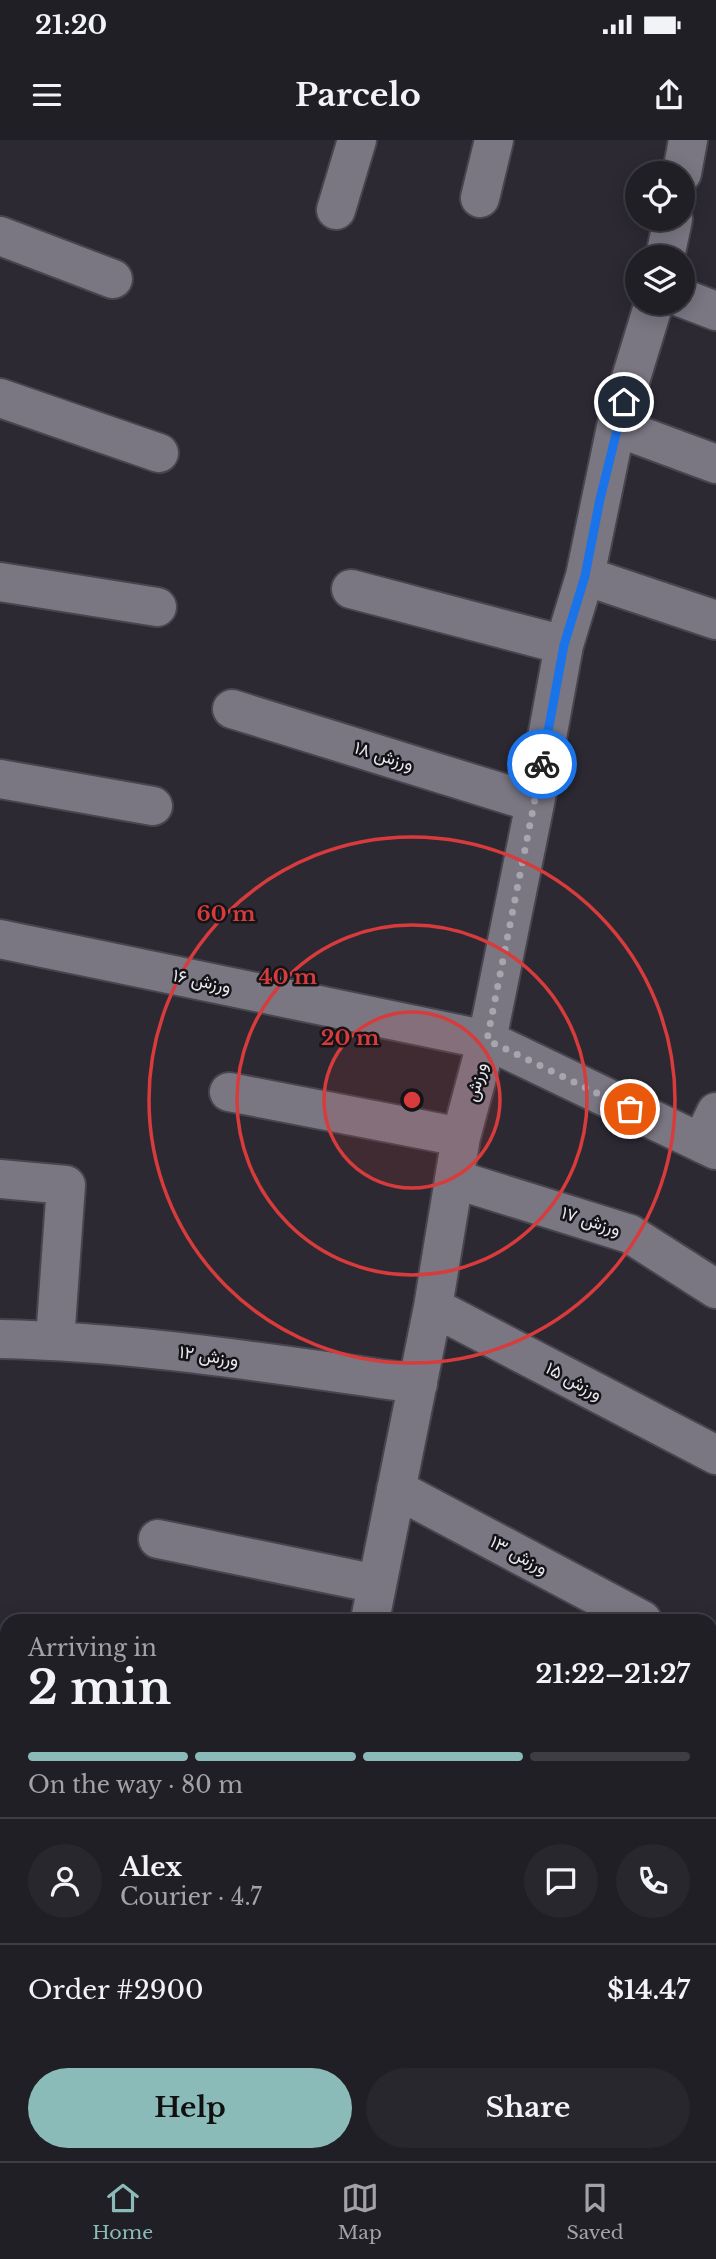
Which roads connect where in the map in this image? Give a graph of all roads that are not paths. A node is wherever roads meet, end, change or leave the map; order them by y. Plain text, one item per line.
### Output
1 (357, 140) edge
2 (494, 140) edge
3 (688, 140) edge
4 (684, 161) edge
5 (480, 198) dead end
6 (336, 210) dead end
7 (0, 236) edge
8 (113, 279) dead end
9 (695, 303) edge
10 (716, 311) edge
11 (650, 315) edge
12 (0, 398) edge
13 (616, 427) junction
14 (159, 453) dead end
15 (716, 464) edge
16 (585, 576) junction
17 (0, 582) edge
18 (351, 589) dead end
19 (156, 607) dead end
20 (716, 620) edge
21 (564, 645) junction
22 (232, 709) dead end
23 (0, 779) edge
24 (535, 803) junction
25 (153, 806) dead end
26 (0, 939) edge
27 (487, 1040) junction
28 (229, 1092) dead end
29 (711, 1135) edge
30 (461, 1137) junction
31 (0, 1179) edge
32 (454, 1179) junction
33 (716, 1289) edge
34 (433, 1307) junction
35 (0, 1339) edge
36 (55, 1340) junction
37 (418, 1384) junction
38 (716, 1455) edge
39 (396, 1489) junction
40 (158, 1539) dead end
41 (377, 1584) junction
42 (371, 1614) edge
43 (631, 1614) edge

1 - 6 street
2 - 5 street
3 - 4 street
7 - 8 street
9 - 10 street
11 - 13 street, ورزش
12 - 14 street
13 - 15 street
13 - 16 street, ورزش
16 - 20 street
16 - 21 street, ورزش
17 - 19 street
18 - 21 street
21 - 24 street, ورزش
22 - 24 street, ورزش ۱۸
23 - 25 street
24 - 27 street, ورزش
26 - 27 street, ورزش ۱۶
27 - 29 street, ورزش ۱۶
27 - 30 street, ورزش
28 - 30 street
30 - 32 street, ورزش
31 - 36 street
32 - 33 street, ورزش ۱۷
32 - 34 street, ورزش
34 - 37 street, ورزش
34 - 38 street, ورزش ۱۵
35 - 36 street, ورزش ۱۲
36 - 37 street, ورزش ۱۲
37 - 39 street, ورزش
39 - 41 street, ورزش
39 - 43 street, ورزش ۱۳
40 - 41 street
41 - 42 street, ورزش

